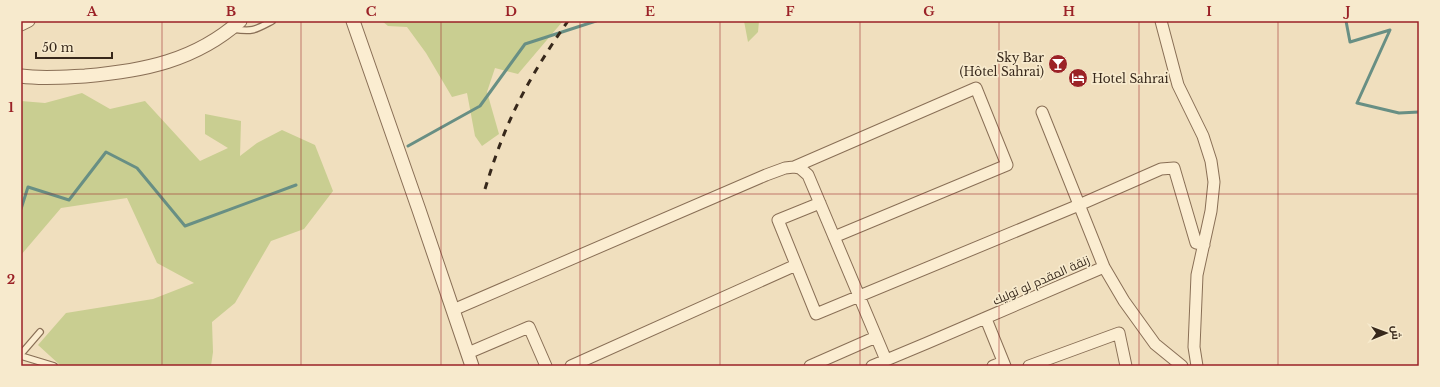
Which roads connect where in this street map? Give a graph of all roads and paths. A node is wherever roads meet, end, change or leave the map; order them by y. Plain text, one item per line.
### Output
1 (29, 21) edge
2 (272, 21) edge
3 (353, 21) edge
4 (1161, 21) edge
5 (21, 25) edge
6 (235, 25) edge
7 (21, 76) edge
8 (1042, 112) dead end
9 (794, 167) junction
10 (820, 203) junction
11 (1079, 205) junction
12 (834, 237) junction
13 (1204, 245) junction
14 (796, 265) junction
15 (1104, 267) junction
16 (859, 296) junction
17 (453, 310) junction
18 (986, 319) junction
19 (40, 332) dead end
20 (876, 337) junction
21 (468, 353) junction
22 (21, 355) edge
23 (892, 361) edge
24 (1000, 365) edge
25 (54, 366) edge
26 (472, 366) edge
27 (546, 366) edge
28 (571, 366) edge
29 (810, 366) edge
30 (872, 366) edge
31 (1029, 366) edge
32 (1126, 366) edge
33 (1182, 366) edge
34 (1197, 366) edge

1 - 5 street
2 - 6 lane
3 - 17 street
4 - 13 street
6 - 7 street
8 - 11 street
9 - 10 street
9 - 12 street
9 - 17 street
10 - 12 street
10 - 14 street
11 - 13 street
11 - 15 street
11 - 16 street
12 - 16 street
13 - 34 street
14 - 16 street
14 - 28 street
15 - 18 street, زنقة المقدم لو توليك
15 - 33 street, زنقة المقدم لو توليك
16 - 20 street
17 - 21 street
18 - 23 street, زنقة المقدم لو توليك
18 - 24 street
19 - 22 lane
20 - 23 street
20 - 29 street
21 - 26 street
21 - 27 street
22 - 25 lane
23 - 30 street, زنقة المقدم لو توليك
31 - 32 street

